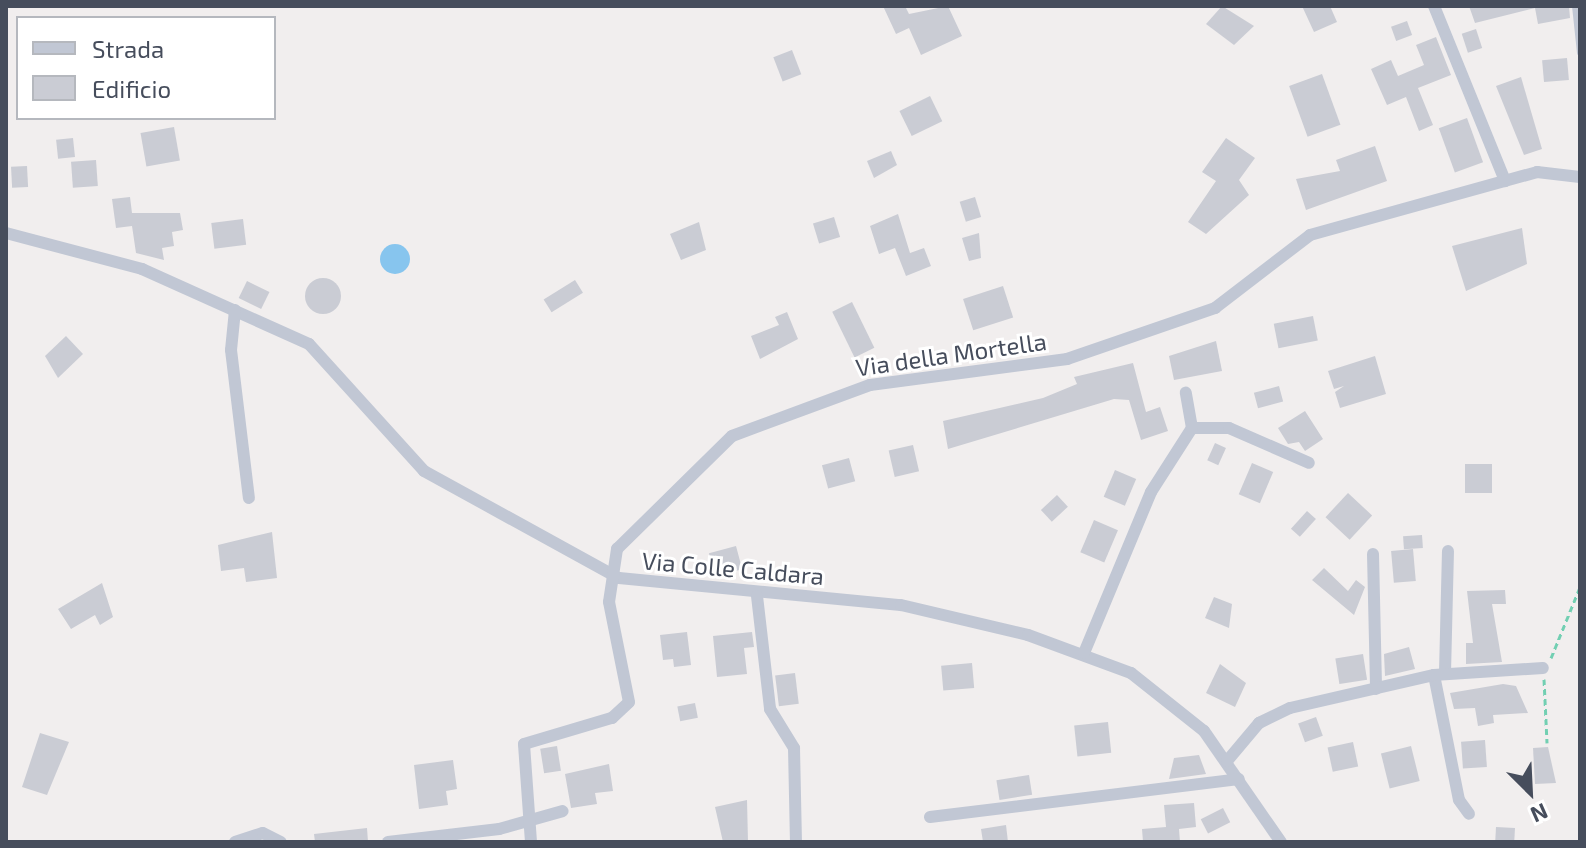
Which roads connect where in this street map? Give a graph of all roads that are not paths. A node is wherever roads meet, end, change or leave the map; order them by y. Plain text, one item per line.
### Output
1 (1434, 6) edge
2 (1575, 6) edge
3 (1580, 53) edge
4 (1580, 176) edge
5 (1505, 181) junction
6 (6, 233) edge
7 (235, 310) junction
8 (1186, 393) dead end
9 (1192, 428) junction
10 (1309, 463) dead end
11 (249, 498) dead end
12 (1448, 551) dead end
13 (1373, 554) dead end
14 (611, 574) junction
15 (757, 596) junction
16 (1084, 653) junction
17 (1543, 668) dead end
18 (1440, 674) junction
19 (1376, 689) junction
20 (1227, 761) junction
21 (1239, 779) junction
22 (563, 811) dead end
23 (1469, 814) dead end
24 (930, 817) dead end
25 (529, 822) junction
26 (235, 842) edge
27 (281, 842) edge
28 (388, 842) edge
29 (531, 842) edge
30 (796, 842) edge
31 (1281, 842) edge

1 - 5 street
2 - 3 lane
4 - 5 street, Via della Mortella
5 - 14 street, Via della Mortella
6 - 7 street, Via Colle Caldara
7 - 11 street
7 - 14 street, Via Colle Caldara
8 - 9 street
9 - 10 street
9 - 16 street
12 - 18 street
13 - 19 street
14 - 15 street, Via Colle Caldara
14 - 25 street, Via della Mortella
15 - 16 street, Via Colle Caldara
15 - 30 street
16 - 20 street, Via Colle Caldara
17 - 18 street
18 - 19 street
18 - 23 street
19 - 20 street
20 - 21 street, Via Colle Caldara
21 - 24 street
21 - 31 street, Via Colle Caldara
22 - 25 street
25 - 28 street
25 - 29 street, Via della Mortella
26 - 27 street

